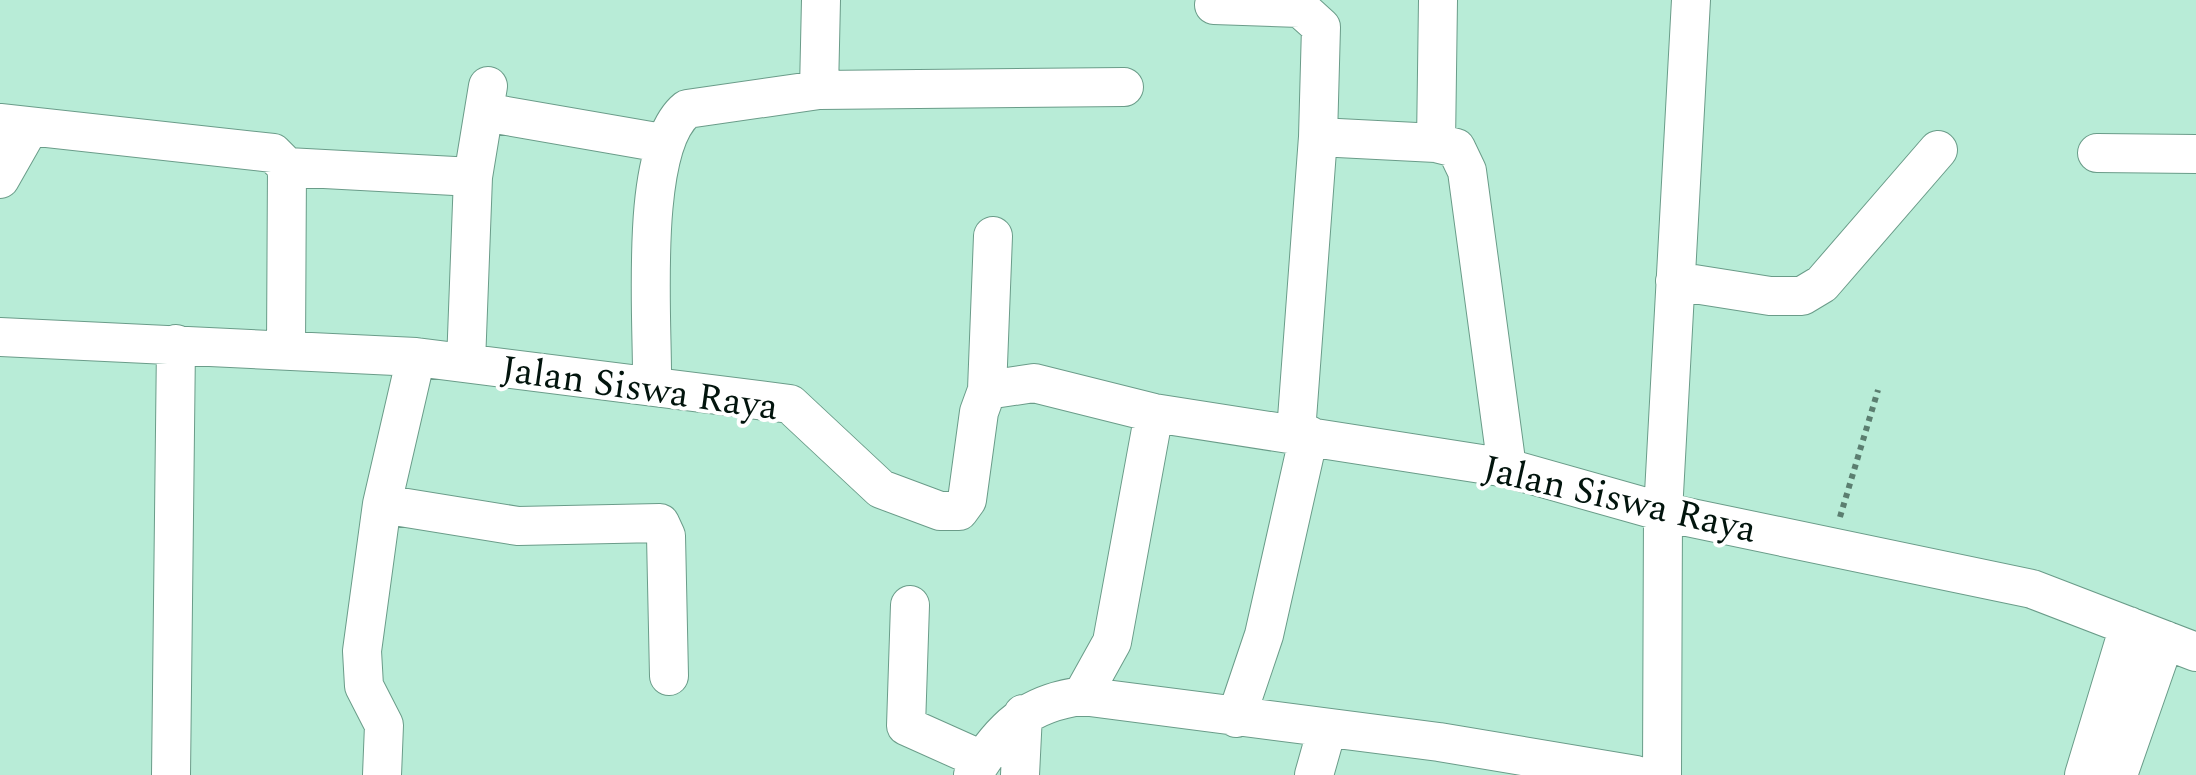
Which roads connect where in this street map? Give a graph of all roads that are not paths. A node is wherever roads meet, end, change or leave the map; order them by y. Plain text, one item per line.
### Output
1 (821, 0) edge
2 (1438, 0) edge
3 (1692, 0) edge
4 (1299, 4) edge
5 (1214, 5) dead end
6 (1124, 88) dead end
7 (819, 90) junction
8 (14, 126) edge
9 (1318, 137) junction
10 (662, 143) junction
11 (1436, 143) junction
12 (1938, 150) dead end
13 (2098, 153) dead end
14 (2196, 154) edge
15 (287, 167) junction
16 (473, 177) junction
17 (0, 179) edge
18 (993, 236) dead end
19 (1675, 280) junction
20 (0, 336) edge
21 (176, 344) junction
22 (286, 350) junction
23 (416, 358) junction
24 (466, 363) junction
25 (652, 384) junction
26 (987, 390) junction
27 (1154, 412) junction
28 (1302, 434) junction
29 (1507, 468) junction
30 (382, 504) junction
31 (1663, 512) junction
32 (910, 605) dead end
33 (2129, 626) junction
34 (2181, 646) edge
35 (669, 676) dead end
36 (1082, 696) junction
37 (1024, 714) junction
38 (1236, 718) junction
39 (1326, 729) junction
40 (978, 768) edge
41 (172, 775) edge
42 (382, 775) edge
43 (1020, 775) edge
44 (1314, 775) edge
45 (1636, 775) edge
46 (1662, 775) edge
47 (2084, 775) edge
48 (2118, 775) edge

1 - 7 street
2 - 11 street
3 - 19 street
4 - 5 street
4 - 9 street
6 - 7 street
7 - 10 street
8 - 15 street
8 - 17 street
9 - 11 street
9 - 28 street
10 - 16 street
10 - 25 street
11 - 29 street
12 - 19 street
13 - 14 street
15 - 16 street
15 - 22 street
16 - 24 street
18 - 26 street
19 - 31 street
20 - 21 street, Jalan Siswa Raya
21 - 22 street, Jalan Siswa Raya
21 - 41 street
22 - 23 street, Jalan Siswa Raya
23 - 24 street, Jalan Siswa Raya
23 - 30 street
24 - 25 street, Jalan Siswa Raya
25 - 26 street, Jalan Siswa Raya
26 - 27 street, Jalan Siswa Raya
27 - 28 street, Jalan Siswa Raya
27 - 36 street
28 - 29 street, Jalan Siswa Raya
28 - 38 street
29 - 31 street, Jalan Siswa Raya
30 - 35 street
30 - 42 street
31 - 33 street, Jalan Siswa Raya
31 - 46 street
32 - 40 street
33 - 34 street, Jalan Siswa Raya
33 - 47 street
34 - 48 street
36 - 37 street
36 - 38 street
37 - 40 street
37 - 43 street
38 - 39 street
39 - 44 street
39 - 45 street

